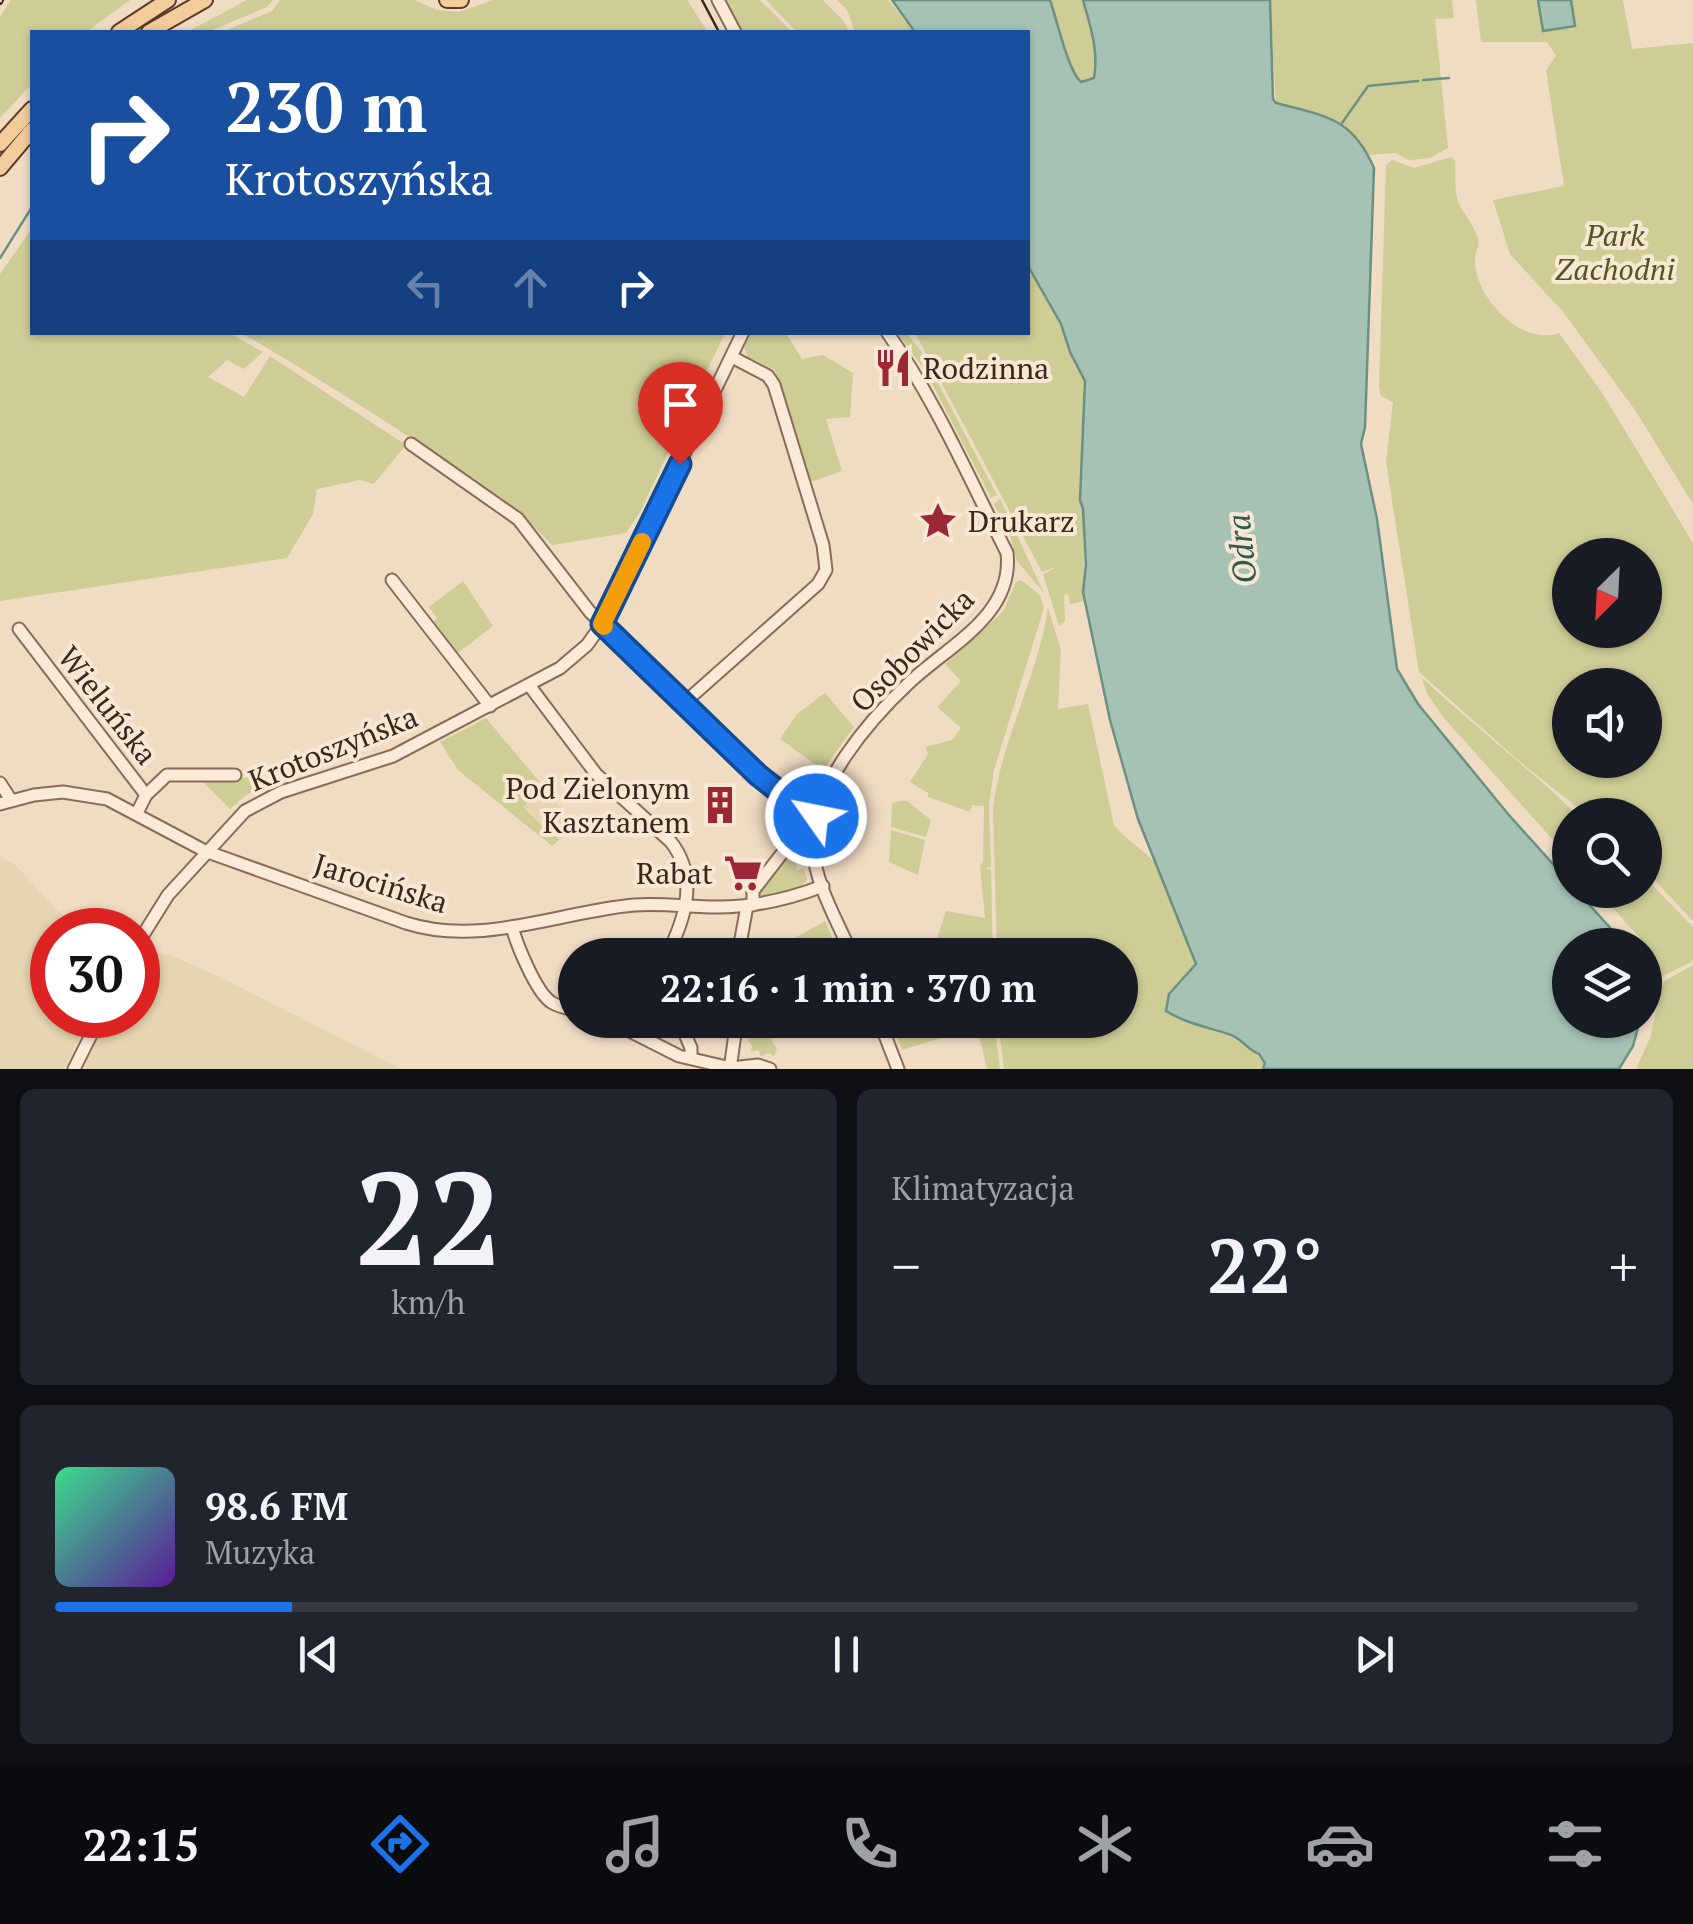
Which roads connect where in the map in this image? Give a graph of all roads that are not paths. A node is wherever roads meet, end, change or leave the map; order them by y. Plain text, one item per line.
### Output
1 (168, 0) edge
2 (206, 0) edge
3 (447, 0) edge
4 (461, 0) edge
5 (706, 0) edge
6 (718, 0) edge
7 (727, 16) junction
8 (122, 30) edge
9 (153, 30) edge
10 (735, 30) edge
11 (30, 111) edge
12 (30, 132) edge
13 (0, 144) edge
14 (0, 168) edge
15 (743, 335) edge
16 (889, 335) edge
17 (732, 357) junction
18 (411, 444) dead end
19 (392, 580) dead end
20 (602, 624) junction
21 (19, 629) dead end
22 (529, 685) junction
23 (684, 702) junction
24 (490, 706) junction
25 (235, 775) dead end
26 (0, 783) edge
27 (146, 795) junction
28 (6, 802) edge
29 (136, 813) junction
30 (816, 816) junction
31 (787, 847) dead end
32 (205, 851) junction
33 (823, 886) junction
34 (687, 906) junction
35 (750, 906) junction
36 (160, 909) edge
37 (512, 927) junction
38 (674, 938) edge
39 (742, 938) edge
40 (845, 938) edge
41 (558, 1005) edge
42 (90, 1038) edge
43 (642, 1038) edge
44 (686, 1038) edge
45 (735, 1038) edge
46 (886, 1038) edge
47 (691, 1058) junction
48 (731, 1068) edge
49 (74, 1069) edge
50 (770, 1069) edge
51 (898, 1069) edge

1 - 8 main road
2 - 9 main road
3 - 4 main road
5 - 7 street
6 - 7 street
7 - 10 street
11 - 13 main road
12 - 14 main road
15 - 17 street, Krotoszyńska
16 - 30 street, Osobowicka
17 - 20 street, Krotoszyńska
17 - 23 street
18 - 20 street
19 - 24 street
20 - 22 street, Krotoszyńska
20 - 23 street
21 - 27 street, Wieluńska
22 - 24 street, Krotoszyńska
22 - 34 street
23 - 30 street
24 - 32 street, Krotoszyńska
25 - 27 street
26 - 28 street
27 - 29 street, Wieluńska
28 - 29 street, Jarocińska
29 - 32 street, Jarocińska
30 - 33 street, Osobowicka
31 - 35 street
32 - 36 street, Krotoszyńska
32 - 37 street, Jarocińska
33 - 35 street, Jarocińska
33 - 40 street, Osobowicka
34 - 35 street, Jarocińska
34 - 37 street, Jarocińska
34 - 38 street
35 - 39 street
37 - 41 street
42 - 49 street
43 - 47 street
44 - 47 street
45 - 48 street
46 - 51 street
47 - 48 street
48 - 50 street

